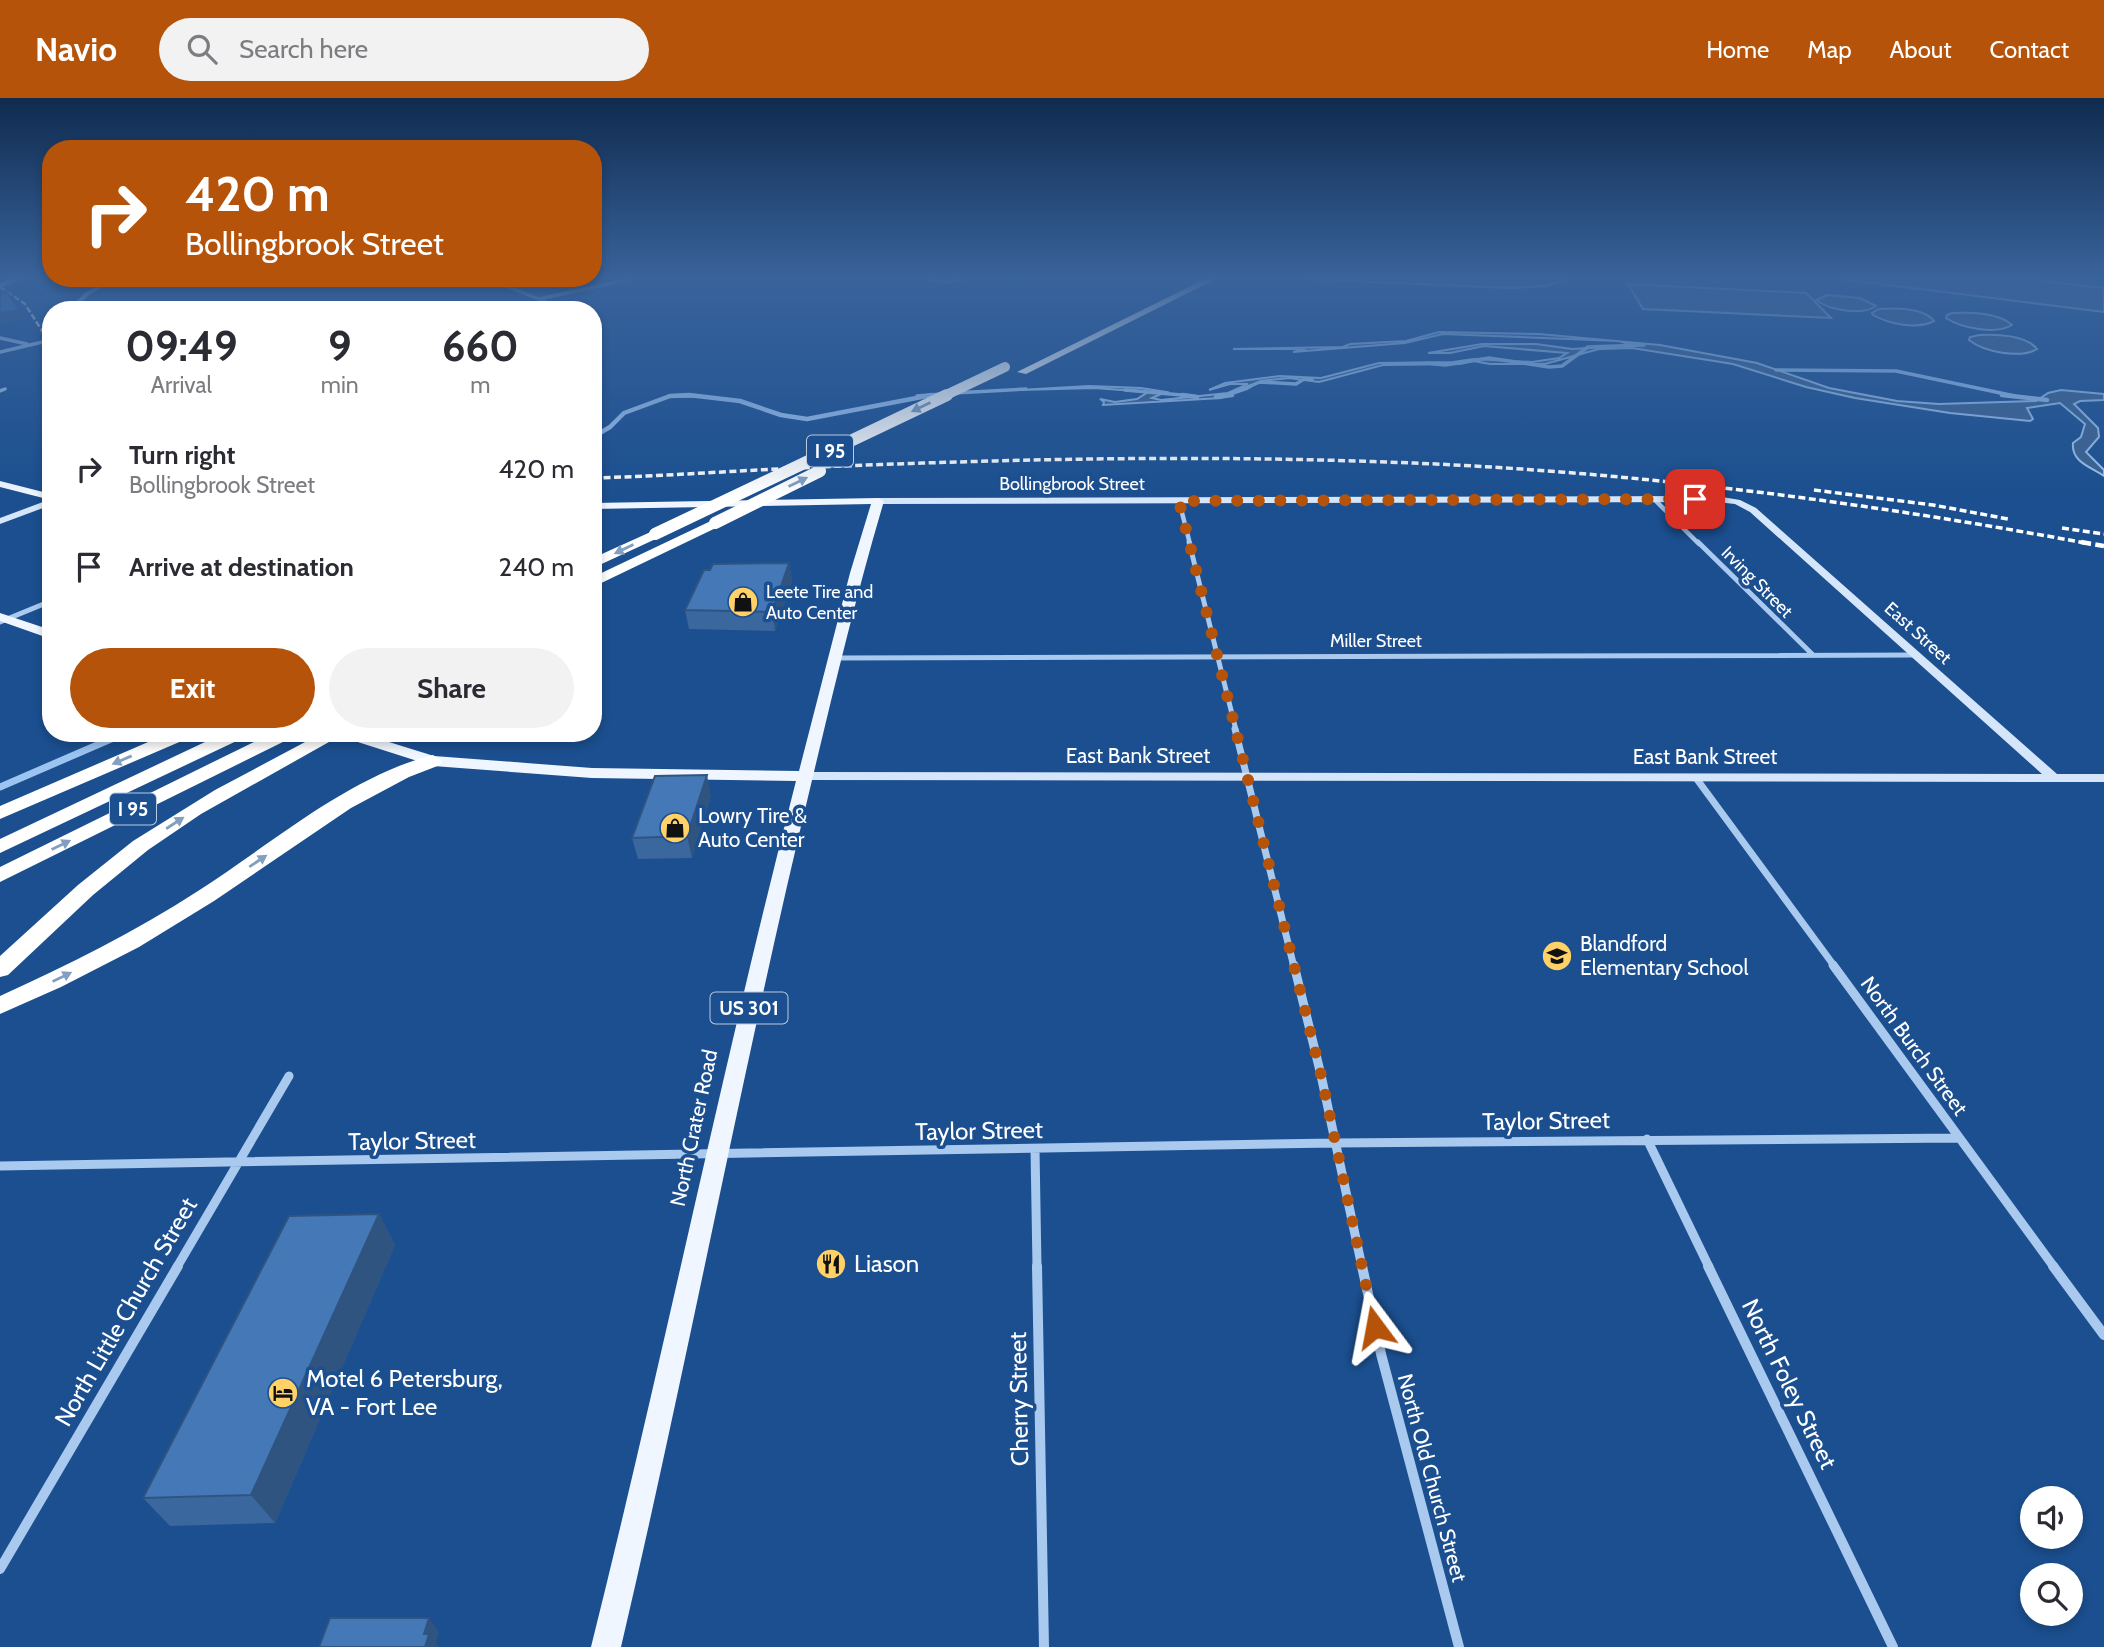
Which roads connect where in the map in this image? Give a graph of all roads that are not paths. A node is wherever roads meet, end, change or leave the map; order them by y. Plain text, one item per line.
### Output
1 (1037, 351) edge
2 (1064, 351) edge
3 (862, 450) dead end
4 (838, 463) dead end
5 (0, 484) edge
6 (42, 497) edge
7 (1654, 499) junction
8 (878, 501) junction
9 (1179, 501) junction
10 (42, 504) edge
11 (602, 506) edge
12 (1758, 514) joint
13 (0, 521) edge
14 (679, 541) junction
15 (602, 560) edge
16 (602, 579) edge
17 (602, 584) edge
18 (42, 604) edge
19 (2, 619) edge
20 (42, 632) edge
21 (1217, 655) junction
22 (1812, 655) junction
23 (1917, 655) junction
24 (834, 658) junction
25 (164, 742) edge
26 (220, 742) edge
27 (270, 742) edge
28 (319, 742) edge
29 (373, 742) edge
30 (433, 761) junction
31 (805, 776) junction
32 (1245, 778) junction
33 (1696, 778) junction
34 (2054, 778) junction
35 (2104, 778) edge
36 (0, 813) edge
37 (0, 847) edge
38 (0, 875) edge
39 (0, 969) edge
40 (0, 1006) edge
41 (289, 1076) dead end
42 (1959, 1138) junction
43 (1647, 1139) junction
44 (1334, 1143) junction
45 (1035, 1149) junction
46 (717, 1154) junction
47 (238, 1164) junction
48 (0, 1166) edge
49 (2104, 1335) edge
50 (0, 1569) edge
51 (606, 1647) edge
52 (1044, 1647) edge
53 (1460, 1647) edge
54 (1893, 1647) edge

1 -> 15 highway, I 95, bridge
2 - 3 highway, I 95
14 -> 4 highway, I 95, bridge
5 - 6 main road
7 - 9 street, Bollingbrook Street
7 - 12 street, Bollingbrook Street
7 - 22 street, Irving Street
8 - 9 street, Bollingbrook Street
8 - 11 main road, Bollingbrook Street
8 - 24 main road, North Crater Road / US 301
9 - 21 street, North Old Church Street
10 - 13 street
12 - 23 street, East Street
14 - 16 highway, I 95
14 - 17 highway
18 - 19 street
19 - 20 main road
21 - 22 street, Miller Street
21 - 24 street, Miller Street
21 - 32 street, North Old Church Street
22 - 23 street, Miller Street
23 - 34 street, East Street
24 - 31 main road, North Crater Road / US 301
25 -> 36 highway
26 - 37 highway, I 95
38 -> 27 highway, I 95
39 -> 28 highway
29 - 30 main road, East Bank Street
30 - 31 main road, East Bank Street
40 -> 30 highway
31 - 32 street, East Bank Street
31 - 46 main road, North Crater Road / US 301
32 - 33 street, East Bank Street
32 - 44 street, North Old Church Street
33 - 34 street, East Bank Street
33 - 42 street, North Burch Street
34 - 35 street, East Bank Street
41 - 47 street, North Little Church Street
42 - 43 street, Taylor Street
42 - 49 street, North Burch Street
43 - 44 street, Taylor Street
43 - 54 street, North Foley Street
44 - 45 street, Taylor Street
44 - 53 street, North Old Church Street
45 - 46 street, Taylor Street
45 - 52 street, Cherry Street
46 - 47 street, Taylor Street
46 - 51 main road, North Crater Road / US 301
47 - 48 street, Taylor Street
47 - 50 street, North Little Church Street

